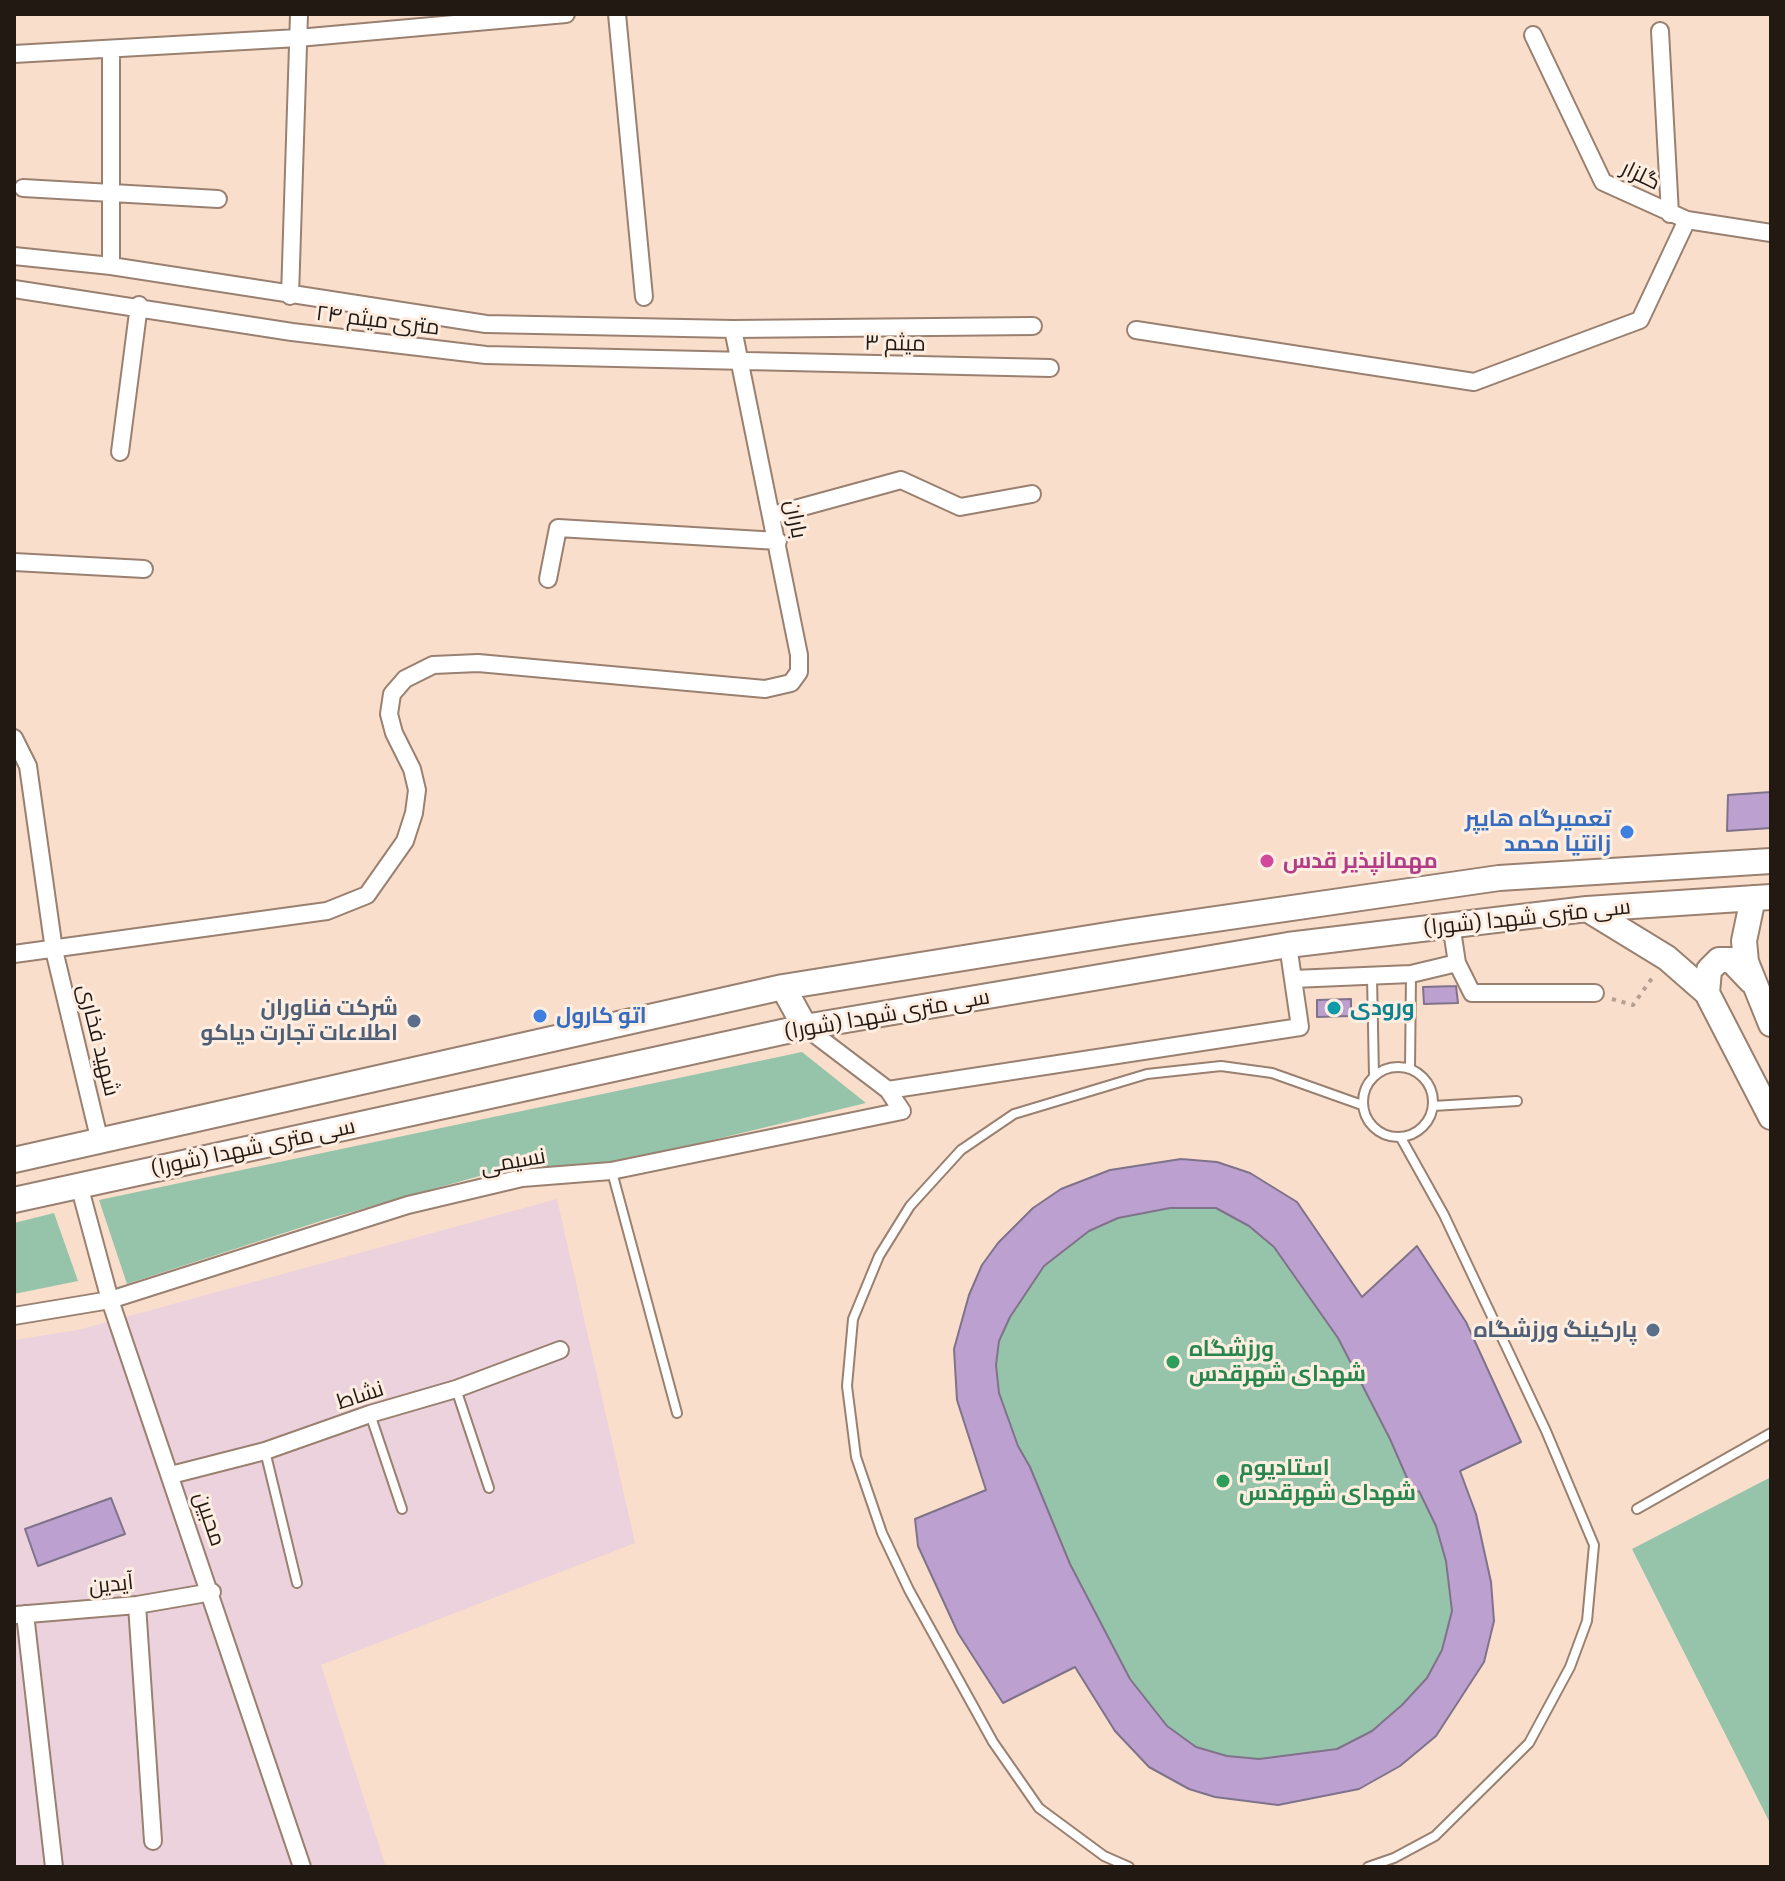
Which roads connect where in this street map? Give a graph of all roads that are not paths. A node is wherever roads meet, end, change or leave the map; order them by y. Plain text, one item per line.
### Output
1 (299, 14) edge
2 (566, 14) edge
3 (617, 14) edge
4 (530, 17) edge
5 (1660, 31) dead end
6 (1533, 35) dead end
7 (298, 38) junction
8 (111, 49) junction
9 (14, 54) edge
10 (23, 188) dead end
11 (111, 193) junction
12 (218, 199) dead end
13 (1670, 214) junction
14 (1687, 220) junction
15 (1771, 233) edge
16 (14, 256) edge
17 (111, 266) junction
18 (14, 289) edge
19 (290, 296) junction
20 (644, 297) dead end
21 (139, 305) junction
22 (486, 324) junction
23 (1033, 326) dead end
24 (733, 329) junction
25 (1136, 330) dead end
26 (486, 355) junction
27 (740, 362) junction
28 (1050, 368) dead end
29 (120, 452) dead end
30 (1032, 494) dead end
31 (773, 515) junction
32 (778, 541) junction
33 (14, 562) edge
34 (144, 569) dead end
35 (548, 579) dead end
36 (14, 738) edge
37 (1771, 861) edge
38 (1762, 897) edge
39 (1587, 909) junction
40 (1451, 924) junction
41 (1288, 945) junction
42 (54, 950) junction
43 (14, 954) edge
44 (1457, 963) junction
45 (1411, 974) junction
46 (1372, 977) junction
47 (1293, 979) junction
48 (1753, 983) junction
49 (783, 987) junction
50 (1595, 993) road end
51 (1707, 993) junction
52 (1771, 1024) edge
53 (805, 1027) junction
54 (1410, 1069) junction
55 (1374, 1076) junction
56 (888, 1090) junction
57 (1517, 1101) dead end
58 (1362, 1105) junction
59 (1433, 1106) junction
60 (1771, 1117) edge
61 (1401, 1138) junction
62 (100, 1142) junction
63 (14, 1160) edge
64 (611, 1171) junction
65 (79, 1185) junction
66 (14, 1200) edge
67 (110, 1300) junction
68 (14, 1316) edge
69 (560, 1350) dead end
70 (456, 1389) junction
71 (677, 1413) dead end
72 (370, 1414) junction
73 (1771, 1433) edge
74 (265, 1451) junction
75 (171, 1475) junction
76 (489, 1488) dead end
77 (402, 1509) dead end
78 (1637, 1509) dead end
79 (297, 1583) dead end
80 (212, 1592) junction
81 (137, 1605) junction
82 (19, 1614) edge
83 (153, 1841) dead end
84 (54, 1867) edge
85 (302, 1867) edge
86 (1129, 1867) edge
87 (1368, 1867) edge

1 - 7 street
2 - 4 street
3 - 20 street
4 - 7 street
5 - 13 street
6 - 13 street, گلزار
7 - 8 street
7 - 19 street
8 - 9 street
8 - 11 street
10 - 11 street
11 - 12 street
11 - 17 street
13 - 14 street, گلزار
14 - 15 street, گلزار
14 - 25 street
16 - 17 street, ۲۴ متری میثم
17 - 19 street, ۲۴ متری میثم
18 - 21 street, ۲۴ متری میثم
19 - 22 street, ۲۴ متری میثم
21 - 26 street, ۲۴ متری میثم
21 - 29 street
22 - 24 street, ۲۴ متری میثم
22 - 26 street
23 - 24 street, میثم ۳
24 - 27 street, باران
26 - 27 street, ۲۴ متری میثم
27 - 28 street, میثم ۳
27 - 31 street, باران
30 - 31 street
31 - 32 street, باران
32 - 35 street
32 - 42 street, باران
33 - 34 street
36 - 42 street, شهید فخاری
37 - 49 main road, سی متری شهدا (شورا)
38 - 39 main road, سی متری شهدا (شورا)
38 - 48 main road
39 - 40 main road, سی متری شهدا (شورا)
39 - 51 main road
40 - 41 main road, سی متری شهدا (شورا)
40 - 44 street
41 - 47 street
41 - 53 main road, سی متری شهدا (شورا)
42 - 43 street
42 - 62 street, شهید فخاری
44 - 45 street
44 - 50 street
45 - 46 street
45 - 54 lane
46 - 47 street
46 - 55 lane
47 - 56 street
48 - 51 main road
48 - 52 main road
49 - 53 main road
49 - 62 main road, سی متری شهدا (شورا)
51 - 60 main road
53 - 56 street
53 - 65 main road, سی متری شهدا (شورا)
54 - 55 lane
54 - 59 lane
55 - 58 lane
56 - 64 street, نسیمی
57 - 59 lane
58 - 61 lane
58 - 86 lane
59 - 61 lane
61 - 87 lane
62 - 63 main road, سی متری شهدا (شورا)
64 - 67 street, نسیمی
64 - 71 lane
65 - 66 main road, سی متری شهدا (شورا)
65 - 67 street, محبین
67 - 68 street, نسیمی
67 - 75 street, محبین
69 - 70 street, نشاط
70 - 72 street, نشاط
70 - 76 lane
72 - 74 street, نشاط
72 - 77 lane
73 - 78 lane
74 - 75 street, نشاط
74 - 79 lane
75 - 80 street, محبین
80 - 81 street, آیدین
80 - 85 street, محبین
81 - 82 street, آیدین
81 - 83 street
82 - 84 street

